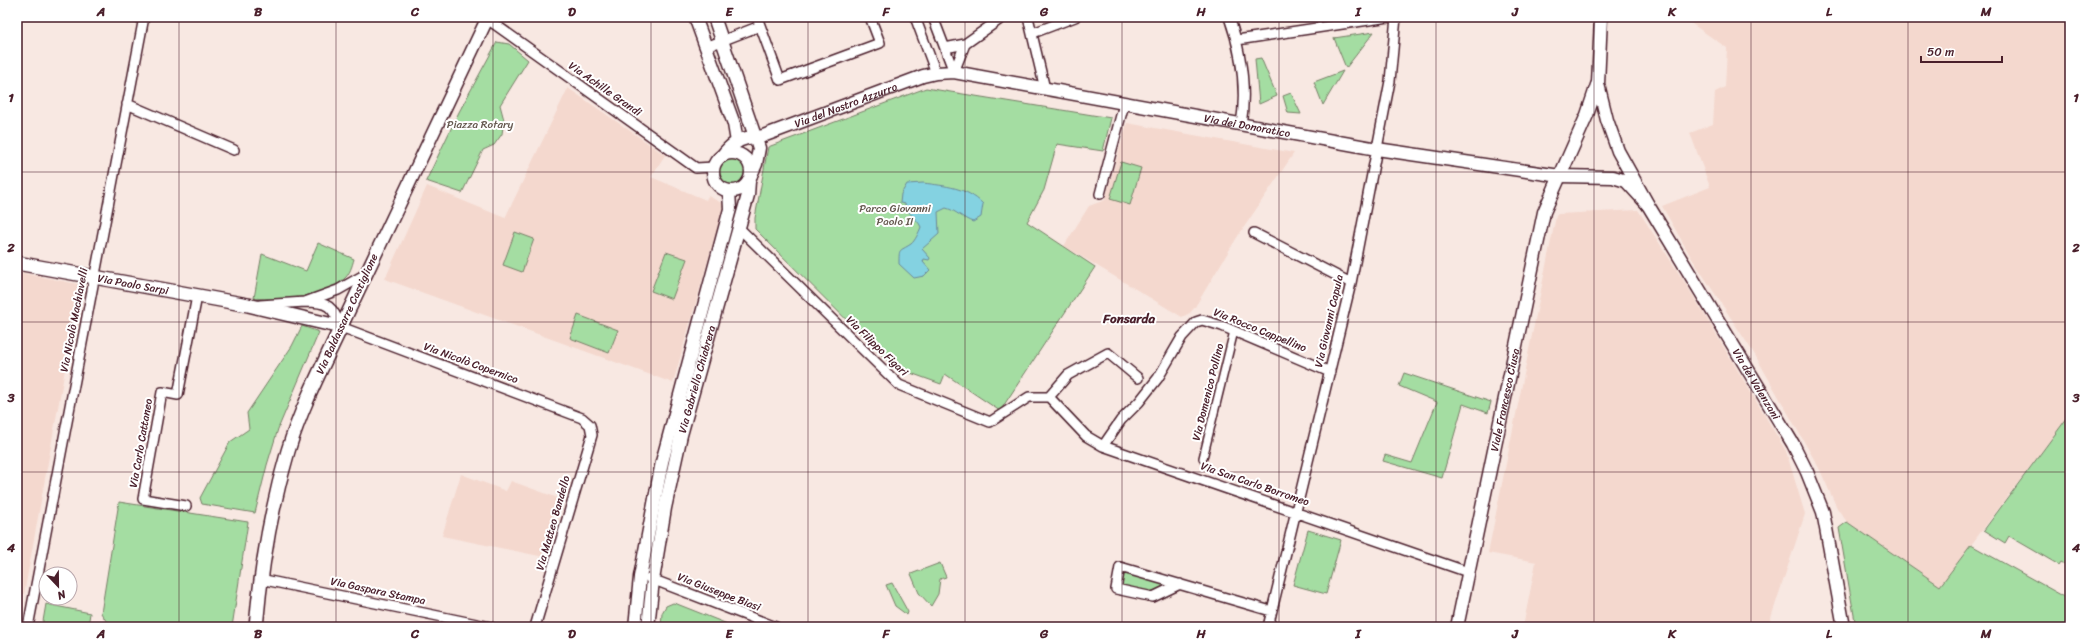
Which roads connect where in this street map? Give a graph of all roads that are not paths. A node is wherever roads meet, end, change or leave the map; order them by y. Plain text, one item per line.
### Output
1 (144, 17) edge
2 (485, 17) edge
3 (695, 17) edge
4 (714, 17) edge
5 (870, 17) edge
6 (915, 17) edge
7 (933, 17) edge
8 (1003, 17) edge
9 (1028, 17) edge
10 (1075, 17) edge
11 (1229, 17) edge
12 (1389, 17) edge
13 (1396, 17) edge
14 (1601, 17) edge
15 (758, 21) edge
16 (1033, 33) junction
17 (722, 40) junction
18 (1238, 40) junction
19 (965, 44) junction
20 (706, 47) junction
21 (945, 48) junction
22 (954, 72) junction
23 (936, 73) junction
24 (1598, 84) junction
25 (1045, 88) junction
26 (127, 104) junction
27 (1124, 104) junction
28 (1240, 125) junction
29 (756, 138) junction
30 (737, 142) junction
31 (1377, 149) junction
32 (234, 150) dead end
33 (722, 156) junction
34 (1622, 160) joint
35 (714, 167) junction
36 (1560, 176) junction
37 (750, 178) junction
38 (729, 191) junction
39 (1100, 194) dead end
40 (1648, 205) junction
41 (738, 227) junction
42 (1254, 233) dead end
43 (17, 263) edge
44 (366, 274) junction
45 (94, 278) junction
46 (1351, 283) junction
47 (197, 296) junction
48 (305, 302) junction
49 (248, 306) junction
50 (341, 327) junction
51 (1234, 331) junction
52 (1330, 372) junction
53 (1138, 378) dead end
54 (1049, 397) junction
55 (590, 425) joint
56 (1103, 446) junction
57 (1204, 458) dead end
58 (186, 506) dead end
59 (1297, 511) junction
60 (1468, 572) junction
61 (640, 576) junction
62 (260, 579) junction
63 (653, 580) junction
64 (1180, 584) junction
65 (1271, 611) junction
66 (28, 627) edge
67 (256, 627) edge
68 (491, 627) edge
69 (535, 627) edge
70 (635, 627) edge
71 (648, 627) edge
72 (776, 627) edge
73 (1268, 627) edge
74 (1457, 627) edge
75 (1844, 627) edge

1 - 26 street, Via Nicolò Machiavelli
2 - 35 street, Via Achille Grandi
2 - 44 street, Via Baldassarre Castiglione
3 - 20 street
4 - 17 street, Via Gabriello Chiabrera
5 - 15 street
6 - 23 street
7 - 21 street
8 - 19 street
9 - 16 street
10 - 16 street
11 - 18 street
12 - 18 street
13 - 31 street, Via Giovanni Capula
14 - 24 street, Viale Francesco Ciusa
15 - 17 street
16 - 25 street
17 - 20 street
17 - 29 street, Via Gabriello Chiabrera
18 - 28 street
19 - 21 street
19 - 22 street
20 - 30 street
21 - 22 street
22 - 23 street, Via dei Donoratico
22 - 25 street, Via dei Donoratico
23 - 29 street, Via del Nastro Azzurro
24 - 34 street, Viale Francesco Ciusa
24 - 36 street, Viale Francesco Ciusa
25 - 27 street, Via dei Donoratico
26 - 32 street
26 - 45 street, Via Nicolò Machiavelli
27 - 28 street, Via dei Donoratico
27 - 39 street
28 - 31 street, Via dei Donoratico
29 - 30 street, Via del Nastro Azzurro
29 - 37 street, Via Gabriello Chiabrera
30 - 33 street
31 - 36 street, Via dei Donoratico
31 - 46 street, Via Giovanni Capula
33 - 35 street
33 - 37 street
34 - 40 street, Via dei Valenzani
35 - 38 street
36 - 40 street
36 - 60 street, Viale Francesco Ciusa
37 - 38 street
37 - 41 street, Via Gabriello Chiabrera
38 - 61 street, Via Gabriello Chiabrera
40 - 75 street, Via dei Valenzani
41 - 54 street, Via Filippo Figari
41 - 63 street, Via Gabriello Chiabrera
42 - 46 street
43 - 45 main road, Via Paolo Sarpi
44 - 48 street, Via Paolo Sarpi
44 - 50 street, Via Baldassarre Castiglione
45 - 47 main road, Via Paolo Sarpi
45 - 66 street, Via Nicolò Machiavelli
46 - 52 street, Via Giovanni Capula
47 - 49 main road, Via Paolo Sarpi
47 - 58 street, Via Carlo Cattaneo
48 - 49 street, Via Paolo Sarpi
48 - 50 street, Via Paolo Sarpi
49 - 50 main road, Via Paolo Sarpi
50 - 55 street, Via Nicolò Copernico
50 - 62 main road, Via Baldassarre Castiglione
51 - 52 street, Via Rocco Cappellino
51 - 56 street, Via Rocco Cappellino
51 - 57 street, Via Domenico Pollino
52 - 59 street, Via Giovanni Capula
53 - 54 street
54 - 56 street, Via San Carlo Borromeo
55 - 69 street, Via Matteo Bandello
56 - 59 street, Via San Carlo Borromeo
59 - 60 street, Via San Carlo Borromeo
59 - 65 street, Via Giovanni Capula
60 - 74 street, Viale Francesco Ciusa
61 - 63 street
61 - 70 street, Via Gabriello Chiabrera
62 - 67 main road, Via Baldassarre Castiglione
62 - 68 street, Via Gaspara Stampa
63 - 71 street, Via Gabriello Chiabrera
63 - 72 street, Via Giuseppe Biasi
64 - 64 street
64 - 65 street
65 - 73 street, Via Giovanni Capula

